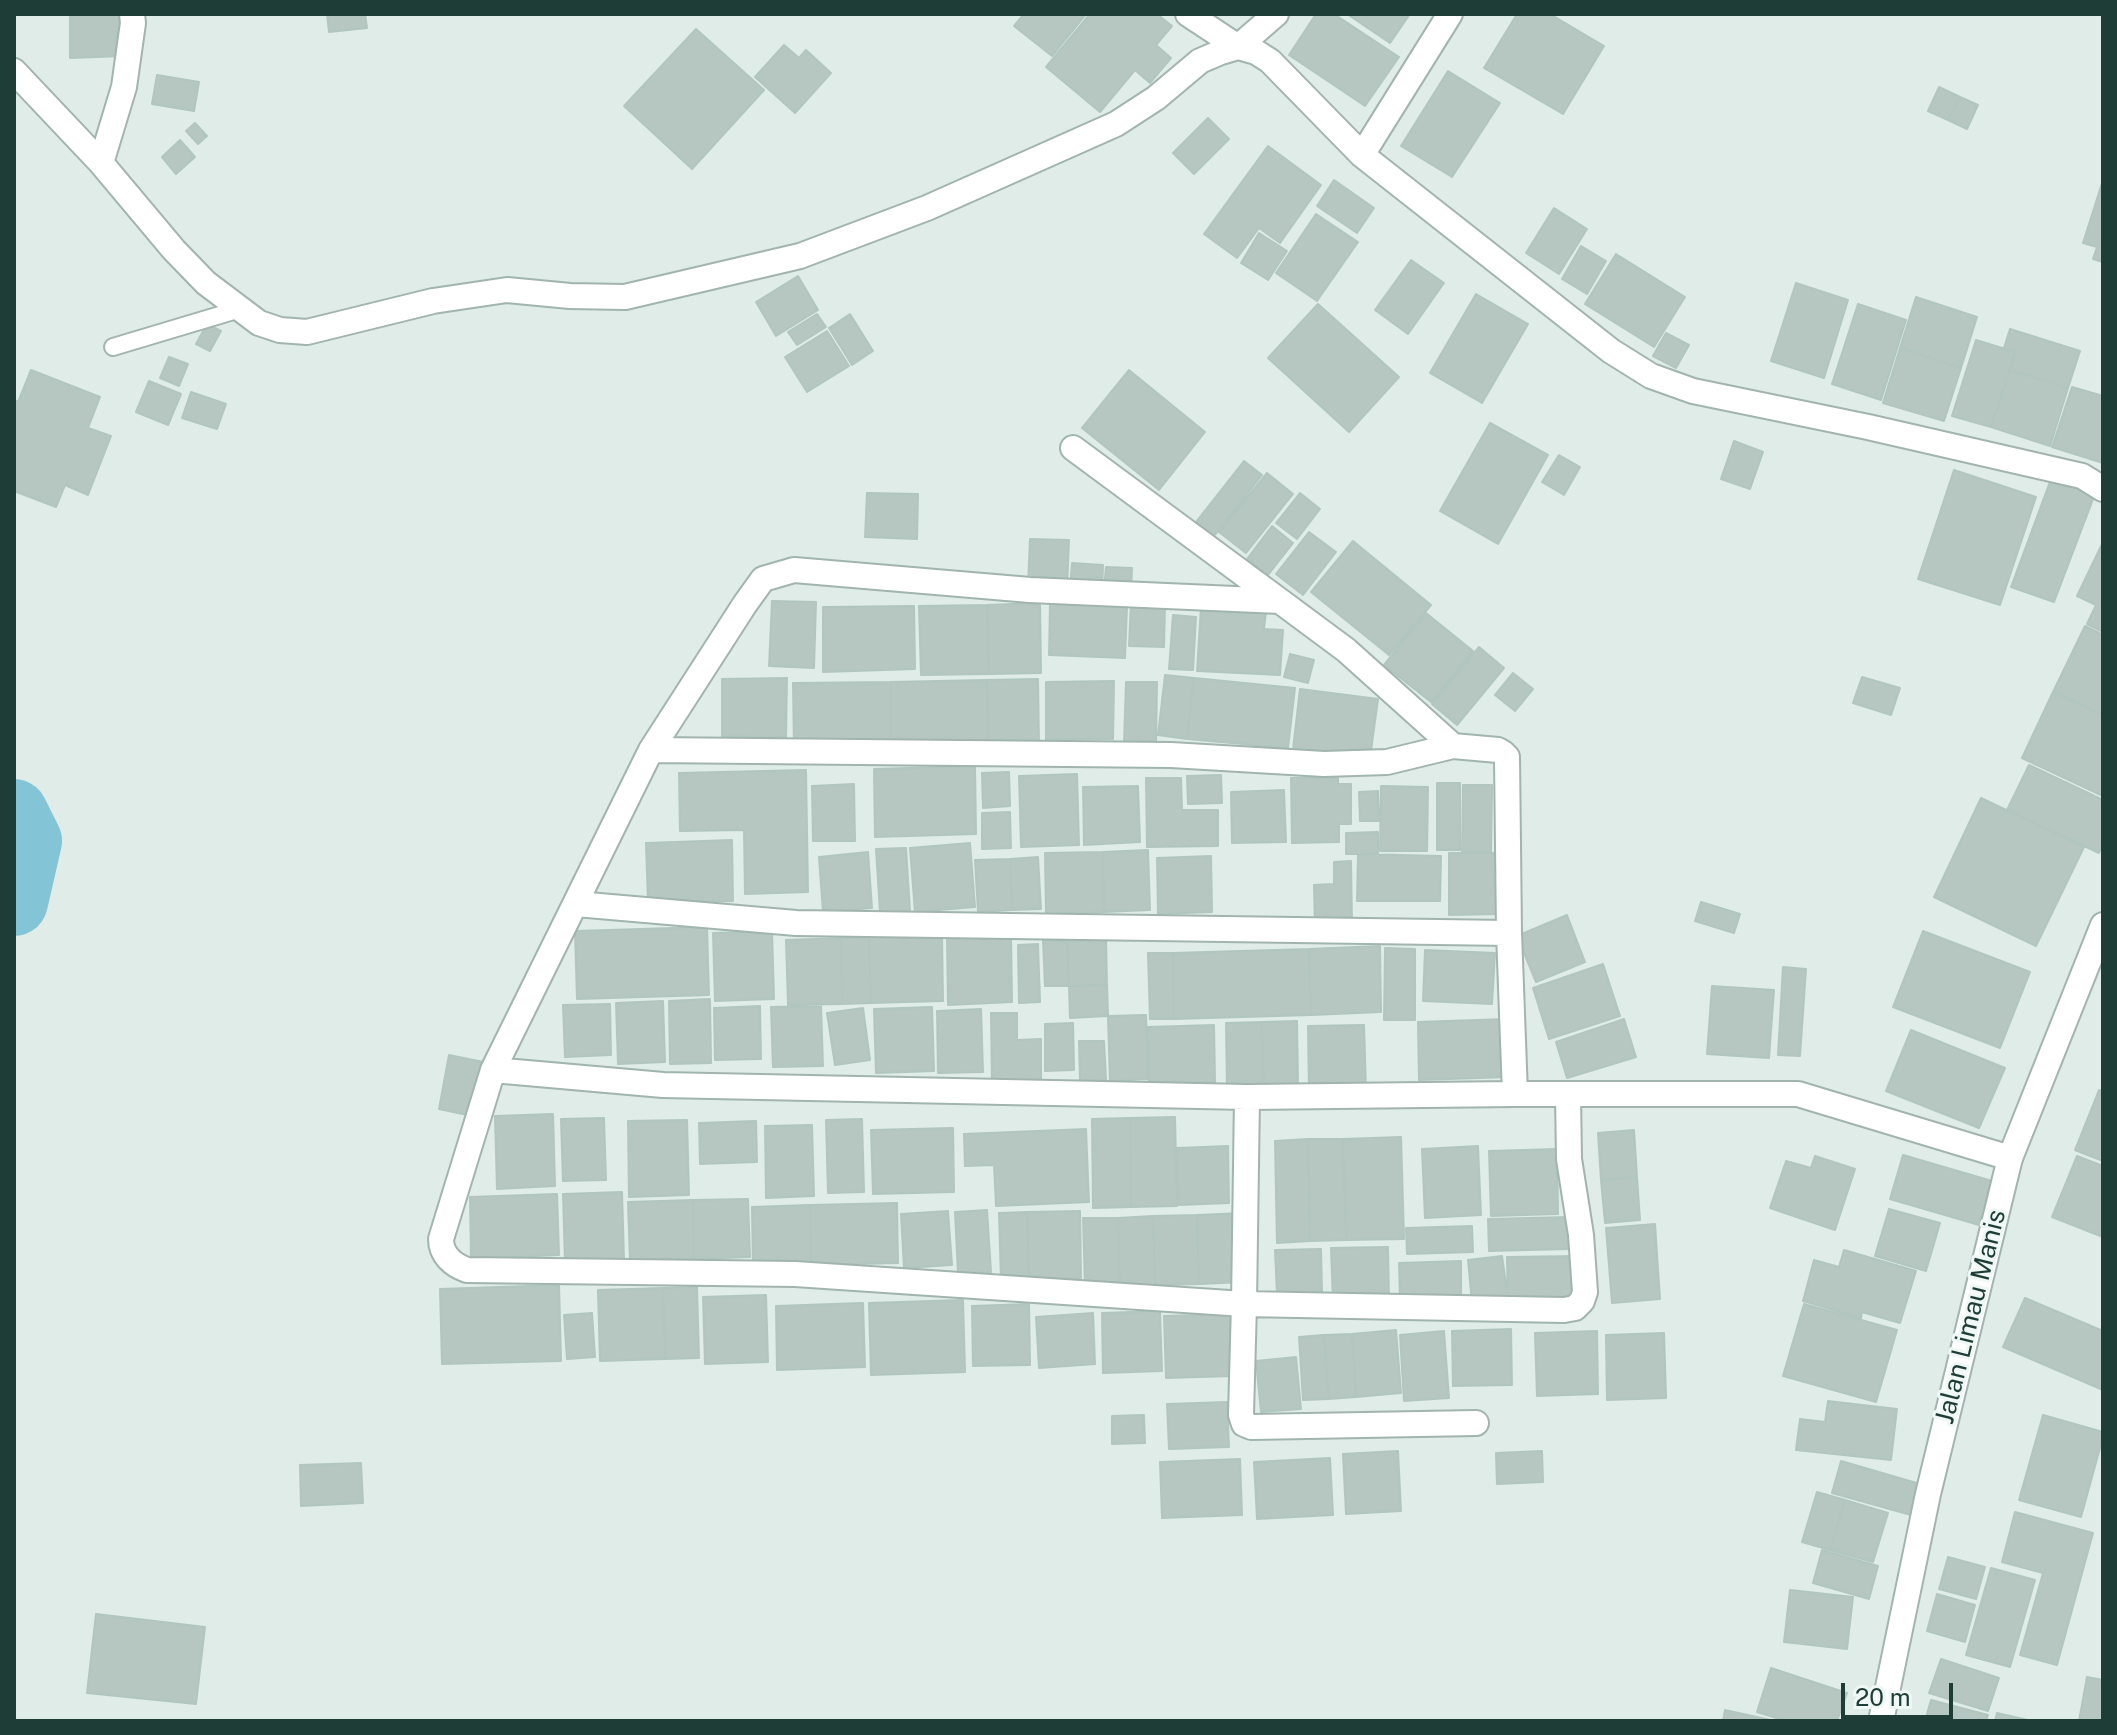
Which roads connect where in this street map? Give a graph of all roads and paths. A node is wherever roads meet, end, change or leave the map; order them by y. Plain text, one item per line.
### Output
1 (132, 14) edge
2 (1188, 14) edge
3 (1276, 14) edge
4 (1450, 14) edge
5 (1238, 47) junction
6 (14, 71) edge
7 (1362, 155) junction
8 (101, 163) junction
9 (240, 309) junction
10 (113, 347) dead end
11 (1073, 448) dead end
12 (2103, 489) edge
13 (1280, 601) junction
14 (1453, 746) junction
15 (651, 750) junction
16 (576, 904) junction
17 (2103, 925) edge
18 (1509, 933) junction
19 (493, 1070) junction
20 (1515, 1094) junction
21 (1568, 1095) junction
22 (1247, 1097) junction
23 (2010, 1158) junction
24 (1244, 1304) junction
25 (1476, 1423) dead end
26 (1881, 1721) edge

1 - 8 street
2 - 5 street
3 - 5 street
4 - 7 street
5 - 7 street
5 - 9 street
6 - 8 street
7 - 12 street
8 - 9 street
9 - 10 lane
11 - 13 street
13 - 14 street
13 - 15 street
14 - 15 street
14 - 18 street
15 - 16 street
16 - 18 street
16 - 19 street
17 - 23 street, Jalan Limau Manis
18 - 20 street
19 - 22 street
19 - 24 street
20 - 21 street
20 - 22 street
21 - 23 street
21 - 24 street
22 - 24 street
23 - 26 street, Jalan Limau Manis
24 - 25 street

